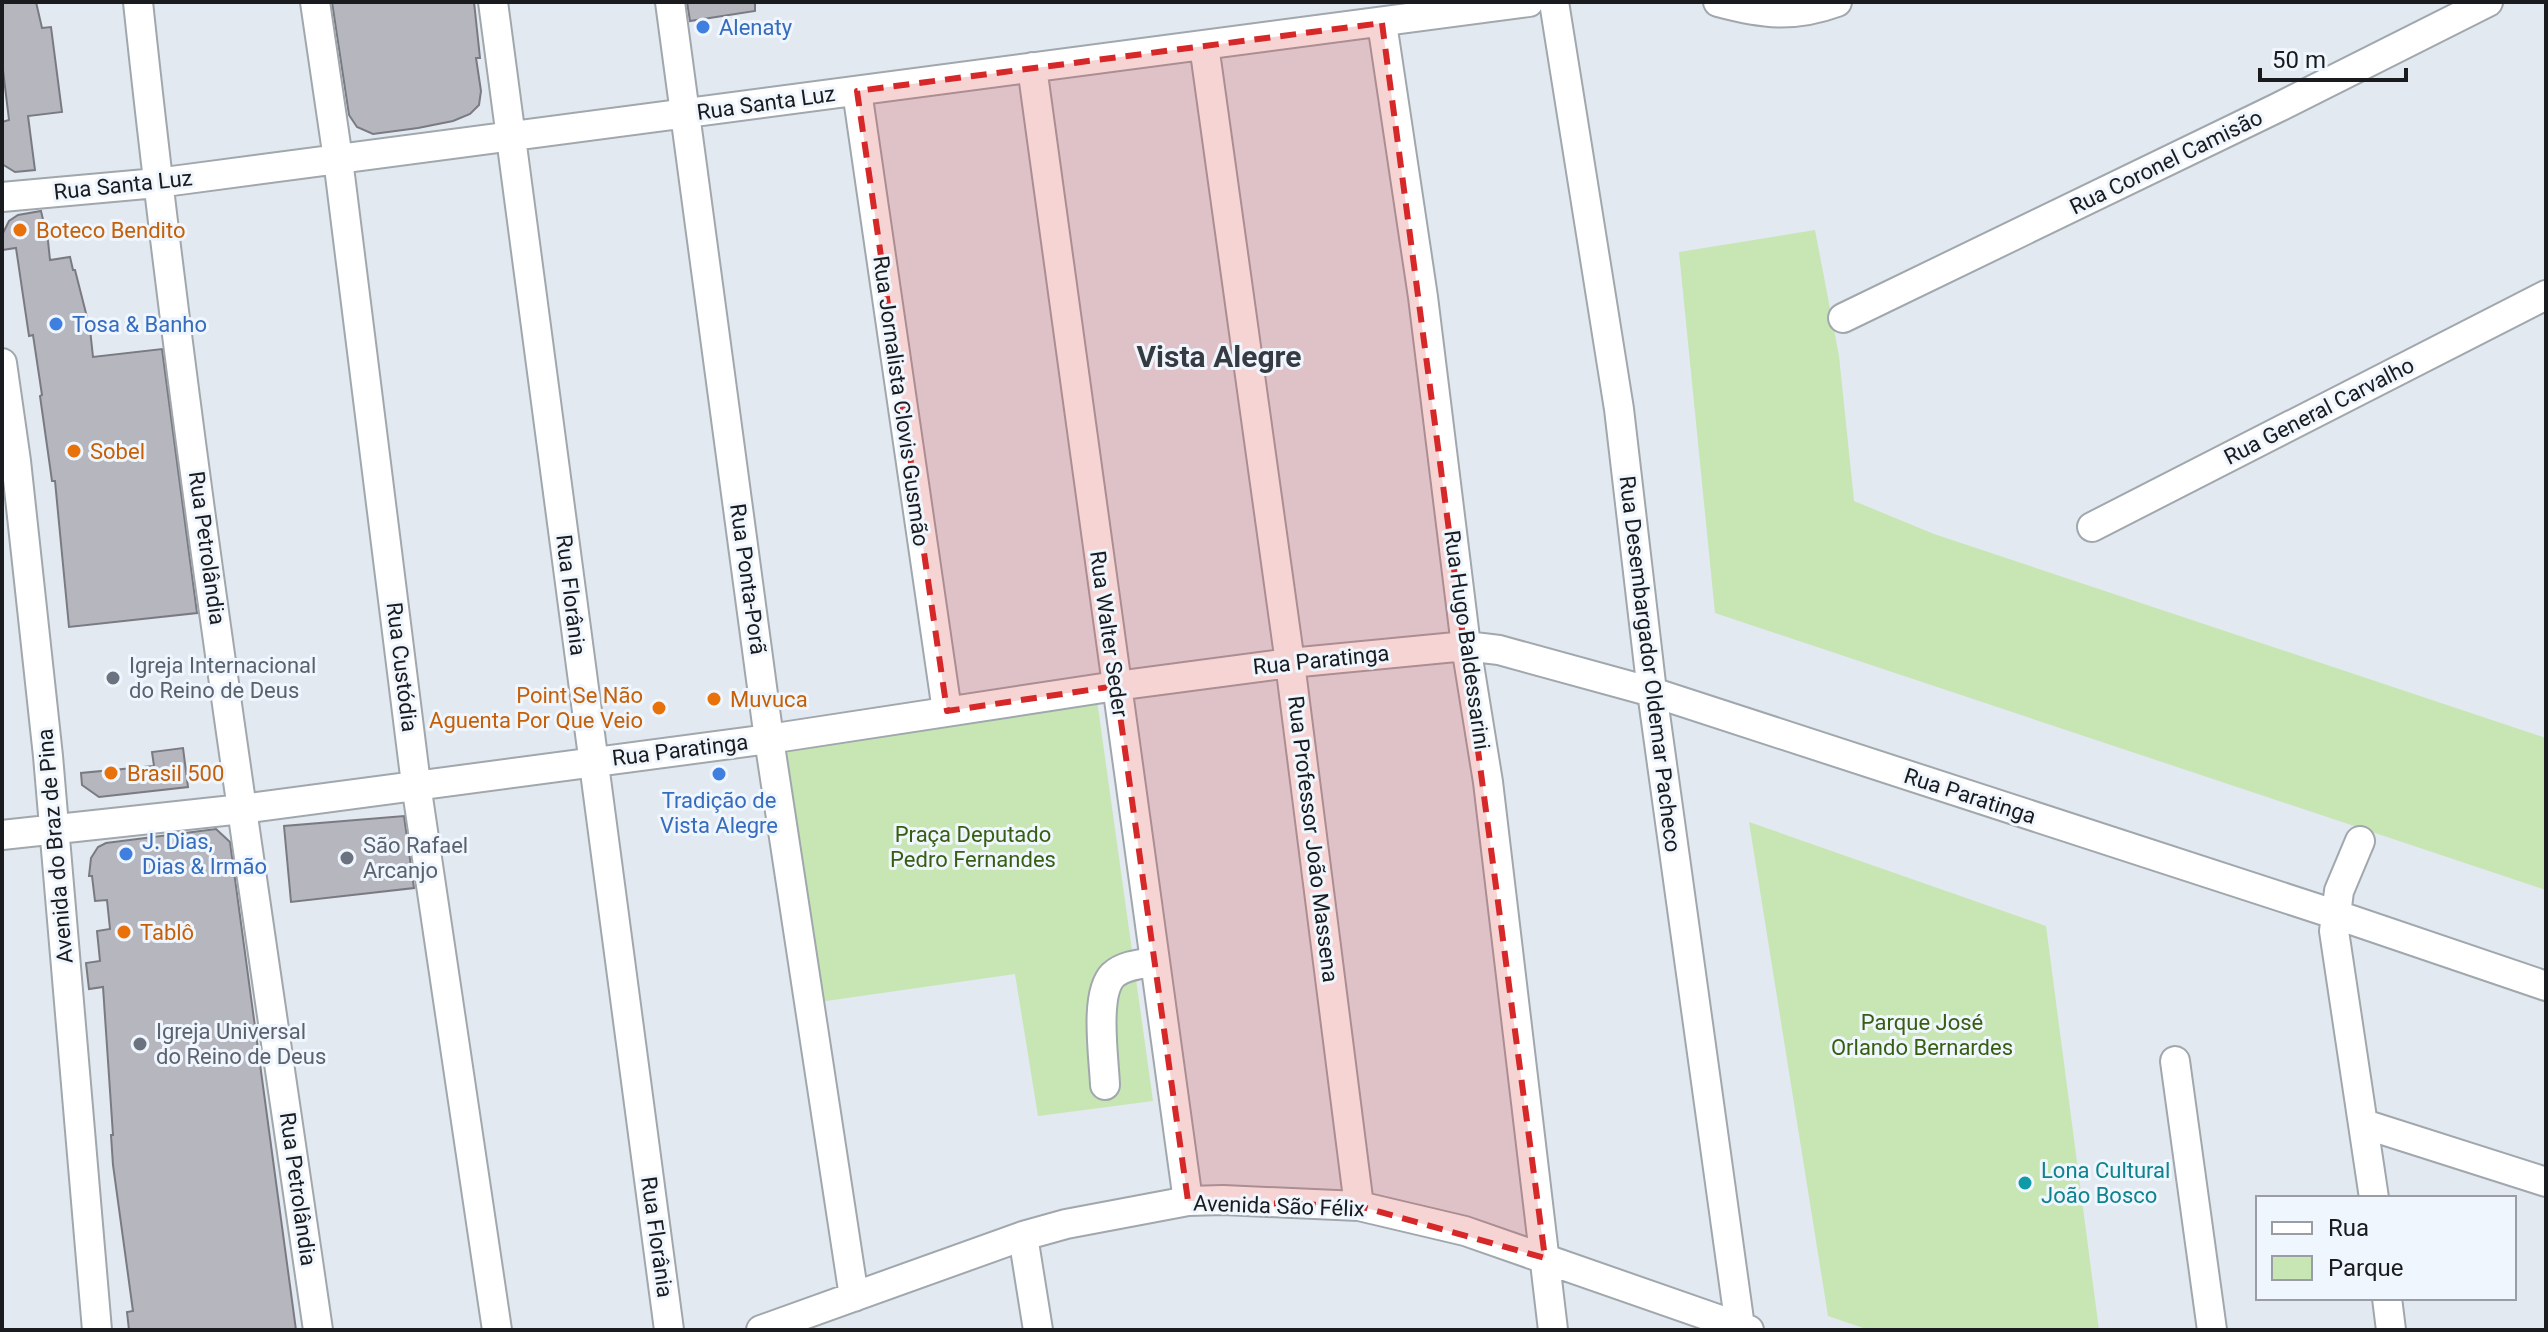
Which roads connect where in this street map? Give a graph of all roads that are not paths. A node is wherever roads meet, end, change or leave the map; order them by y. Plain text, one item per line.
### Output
1 (138, 2) edge
2 (315, 2) edge
3 (493, 2) edge
4 (670, 2) edge
5 (1529, 2) edge
6 (1554, 2) edge
7 (1718, 2) edge
8 (1837, 2) edge
9 (2488, 2) edge
10 (1382, 23) junction
11 (1204, 45) junction
12 (1032, 67) junction
13 (857, 91) junction
14 (684, 114) junction
15 (512, 137) junction
16 (338, 159) junction
17 (157, 183) junction
18 (2, 197) edge
19 (2546, 295) edge
20 (1843, 318) dead end
21 (2, 363) edge
22 (2092, 527) dead end
23 (1466, 646) junction
24 (1290, 663) junction
25 (1116, 686) junction
26 (1652, 692) junction
27 (947, 711) junction
28 (769, 739) junction
29 (592, 761) junction
30 (416, 784) junction
31 (242, 809) junction
32 (54, 829) junction
33 (2, 835) edge
34 (2360, 841) dead end
35 (2334, 914) junction
36 (1154, 962) junction
37 (2546, 986) edge
38 (2175, 1061) dead end
39 (1105, 1085) dead end
40 (2364, 1124) junction
41 (2546, 1182) edge
42 (2374, 1196) edge
43 (1188, 1201) junction
44 (1359, 1206) junction
45 (1023, 1236) junction
46 (1545, 1258) junction
47 (854, 1297) junction
48 (2387, 1300) edge
49 (1744, 1328) edge
50 (97, 1330) edge
51 (318, 1330) edge
52 (497, 1330) edge
53 (669, 1330) edge
54 (761, 1330) edge
55 (1038, 1330) edge
56 (1553, 1330) edge
57 (2212, 1330) edge
58 (2391, 1330) edge

1 - 17 street, Rua Petrolândia
2 - 16 street, Rua Custódia
3 - 15 street, Rua Florânia
4 - 14 street, Rua Ponta-Porã
5 - 10 street, Rua Santa Luz
6 - 26 street, Rua Desembargador Oldemar Pacheco
7 - 8 street
9 - 20 street, Rua Coronel Camisão
10 - 11 street, Rua Santa Luz
10 - 23 street, Rua Hugo Baldessarini
11 - 12 street, Rua Santa Luz
11 - 24 street, Rua Professor João Massena
12 - 13 street, Rua Santa Luz
12 - 25 street, Rua Walter Seder
13 - 14 street, Rua Santa Luz
13 - 27 street, Rua Jornalista Clovis Gusmão
14 - 15 street, Rua Santa Luz
14 - 28 street, Rua Ponta-Porã
15 - 16 street, Rua Santa Luz
15 - 29 street, Rua Florânia
16 - 17 street, Rua Santa Luz
16 - 30 street, Rua Custódia
17 - 18 street, Rua Santa Luz
17 - 31 street, Rua Petrolândia
19 - 22 street, Rua General Carvalho
21 - 32 street, Avenida do Braz de Pina
23 - 24 street, Rua Paratinga
23 - 26 street, Rua Paratinga
23 - 46 street, Rua Hugo Baldessarini
24 - 25 street, Rua Paratinga
24 - 44 street, Rua Professor João Massena
25 - 27 street, Rua Paratinga
25 - 36 street, Rua Walter Seder
26 - 35 street, Rua Paratinga
26 - 49 street, Rua Desembargador Oldemar Pacheco
27 - 28 street, Rua Paratinga
28 - 29 street, Rua Paratinga
28 - 47 street, Rua Ponta-Porã
29 - 30 street, Rua Paratinga
29 - 53 street, Rua Florânia
30 - 31 street, Rua Paratinga
30 - 52 street, Rua Custódia
31 - 32 street, Rua Paratinga
31 - 51 street, Rua Petrolândia
32 - 33 street, Rua Paratinga
32 - 50 street, Avenida do Braz de Pina
34 - 35 street
35 - 37 street, Rua Paratinga
35 - 40 street
36 - 39 street
36 - 43 street, Rua Walter Seder
38 - 57 street
40 - 41 street
40 - 42 street
43 - 44 street, Avenida São Félix
43 - 45 street, Avenida São Félix
44 - 46 street, Avenida São Félix
45 - 47 street, Avenida São Félix
45 - 55 street
46 - 49 street, Avenida São Félix
46 - 56 street, Rua Hugo Baldessarini
47 - 54 street, Avenida São Félix
48 - 58 street

